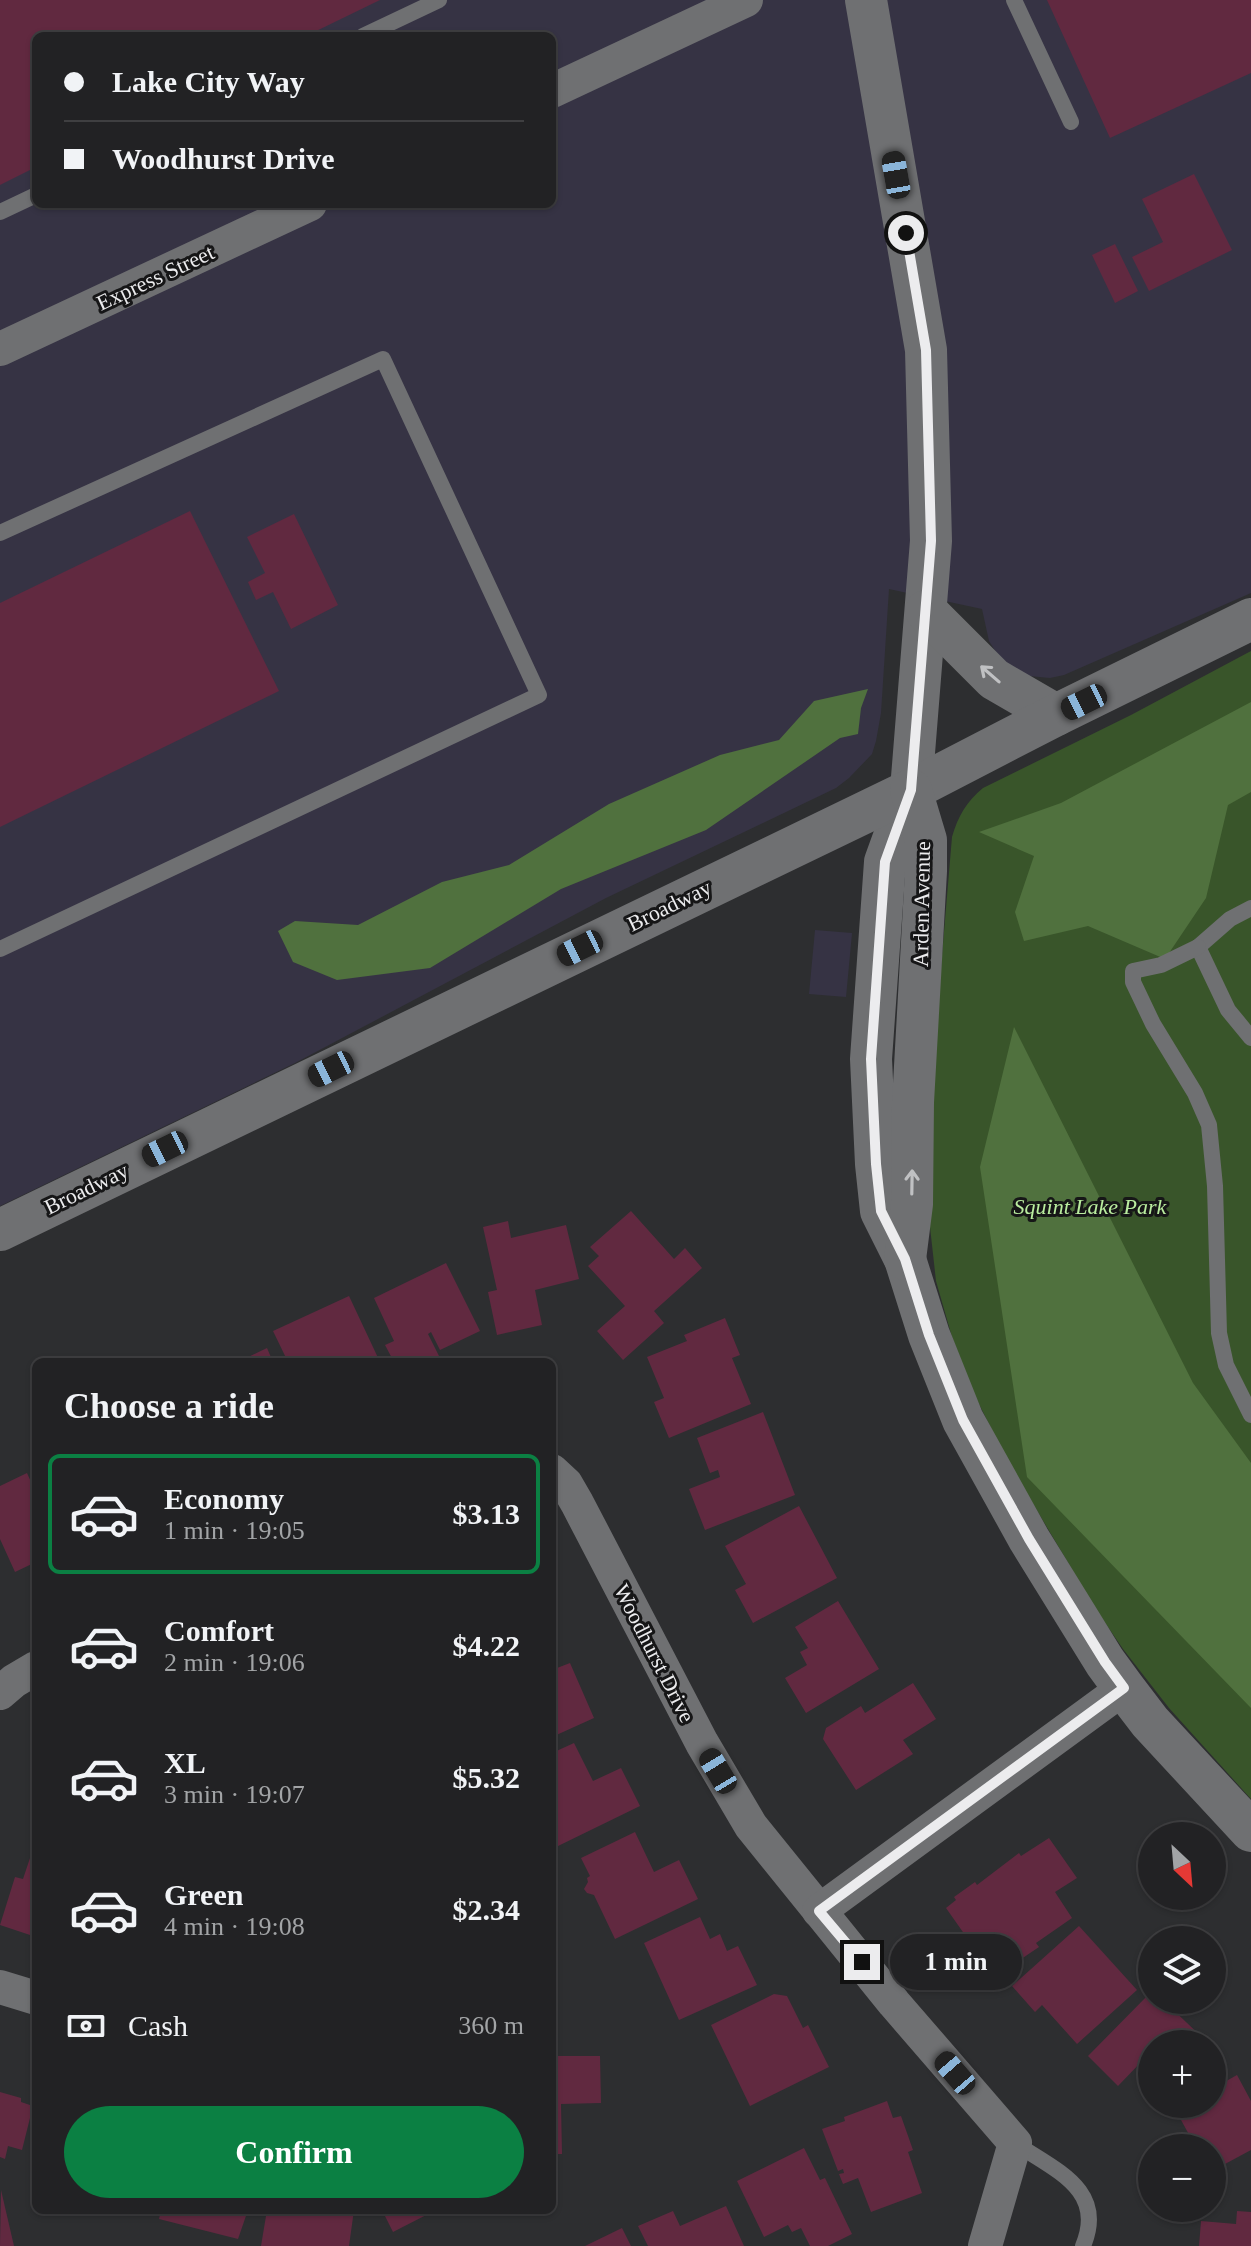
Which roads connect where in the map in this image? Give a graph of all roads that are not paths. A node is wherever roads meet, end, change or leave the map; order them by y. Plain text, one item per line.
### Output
1 (439, 0) edge
2 (866, 0) edge
3 (1014, 0) edge
4 (724, 5) edge
5 (371, 32) edge
6 (556, 89) edge
7 (1071, 122) dead end
8 (32, 197) edge
9 (301, 208) edge
10 (0, 212) edge
11 (0, 349) edge
12 (0, 533) edge
13 (926, 611) junction
14 (1251, 619) edge
15 (1056, 715) junction
16 (911, 790) junction
17 (1251, 908) edge
18 (1198, 947) junction
19 (0, 949) edge
20 (1251, 1038) edge
21 (0, 1230) edge
22 (1251, 1415) edge
23 (556, 1475) edge
24 (32, 1670) edge
25 (1124, 1688) junction
26 (0, 1693) edge
27 (1251, 1831) edge
28 (819, 1911) junction
29 (0, 1987) edge
30 (32, 1997) edge
31 (1015, 2143) junction
32 (985, 2246) edge
33 (1083, 2246) edge

1 - 5 lane
2 - 13 street
3 - 7 lane
4 - 6 street
8 - 10 lane
9 - 11 street, Express Street
12 - 19 lane
15 -> 13 street
13 - 16 street
14 - 15 street, Broadway
15 - 16 street, Broadway
16 - 21 street, Broadway
16 - 25 street, Arden Avenue
17 - 18 lane
18 - 20 lane
18 - 22 lane
23 - 28 street, Woodhurst Drive
24 - 26 street
25 - 27 street, Arden Avenue
25 - 28 street
28 - 31 street, Woodhurst Drive
29 - 30 street
31 - 32 street
31 - 33 lane

